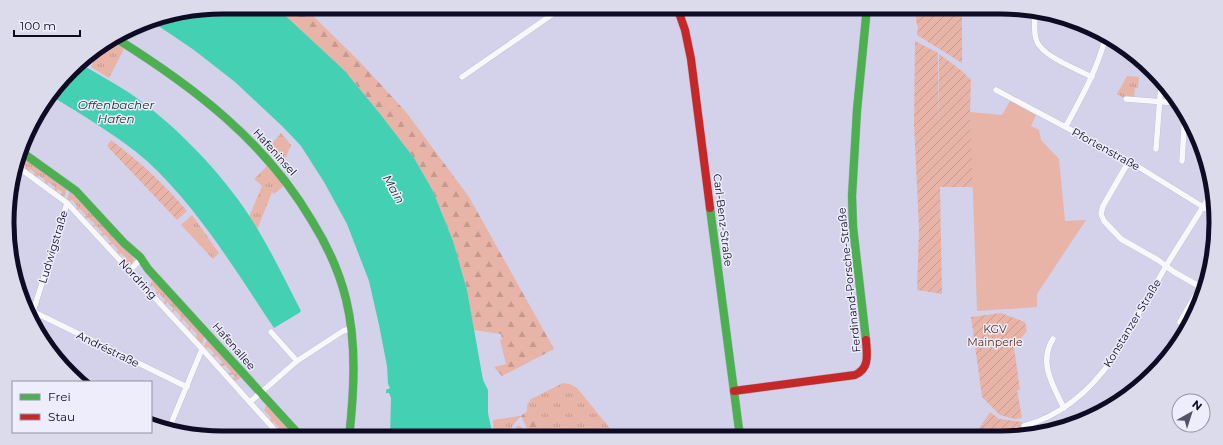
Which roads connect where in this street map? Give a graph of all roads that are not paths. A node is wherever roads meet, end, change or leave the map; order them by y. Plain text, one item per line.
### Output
1 (553, 14) edge
2 (679, 14) edge
3 (866, 14) edge
4 (1035, 17) edge
5 (120, 41) edge
6 (1104, 41) edge
7 (462, 77) dead end
8 (1092, 77) junction
9 (1160, 89) edge
10 (996, 90) dead end
11 (1126, 99) dead end
12 (1159, 102) junction
13 (1171, 103) edge
14 (1066, 126) junction
15 (1185, 126) edge
16 (1156, 149) dead end
17 (25, 155) edge
18 (1182, 160) dead end
19 (1129, 161) junction
20 (21, 169) edge
21 (1208, 200) edge
22 (67, 203) junction
23 (1203, 207) junction
24 (1209, 211) edge
25 (124, 243) junction
26 (139, 261) junction
27 (1166, 266) junction
28 (148, 269) junction
29 (130, 270) junction
30 (1199, 286) edge
31 (1193, 302) edge
32 (33, 309) edge
33 (36, 315) edge
34 (1180, 322) dead end
35 (350, 329) junction
36 (271, 332) dead end
37 (1053, 339) dead end
38 (202, 348) junction
39 (297, 361) junction
40 (186, 387) junction
41 (734, 391) junction
42 (261, 393) junction
43 (250, 402) junction
44 (1064, 408) junction
45 (171, 424) edge
46 (1024, 426) dead end
47 (276, 431) edge
48 (296, 431) edge
49 (349, 431) edge
50 (739, 431) edge

1 - 7 street
2 - 41 street, Carl-Benz-Straße
3 - 41 street, Ferdinand-Porsche-Straße
4 - 8 street
5 - 35 street, Hafeninsel
6 - 8 street
8 - 14 street
9 - 12 street
10 - 14 street, Pfortenstraße
11 - 12 street
12 - 13 street
12 - 16 street
14 - 19 street, Pfortenstraße
15 - 18 street
17 - 25 street, Hafenallee
19 - 23 street, Pfortenstraße
19 - 27 street
20 - 22 street, Nordring
21 - 23 street, Konstanzer Straße
22 - 29 street, Nordring
22 - 32 street, Ludwigstraße
23 - 24 street, Pfortenstraße
23 - 27 street, Konstanzer Straße
25 - 26 street, Hafenallee
25 - 28 street, Hafenallee
26 - 28 street, Hafenallee
26 - 29 street
27 - 30 street
27 - 44 street, Konstanzer Straße
28 - 42 street, Hafenallee
29 - 38 street, Nordring
31 - 34 street
33 - 40 street, Andréstraße
35 - 39 street
35 - 49 street, Hafeninsel
36 - 39 street
37 - 44 street
38 - 40 street
38 - 43 street, Nordring
39 - 42 street
40 - 45 street
41 - 50 street, Carl-Benz-Straße
42 - 43 street
42 - 48 street, Hafenallee
43 - 47 street, Nordring
44 - 46 street, Konstanzer Straße

